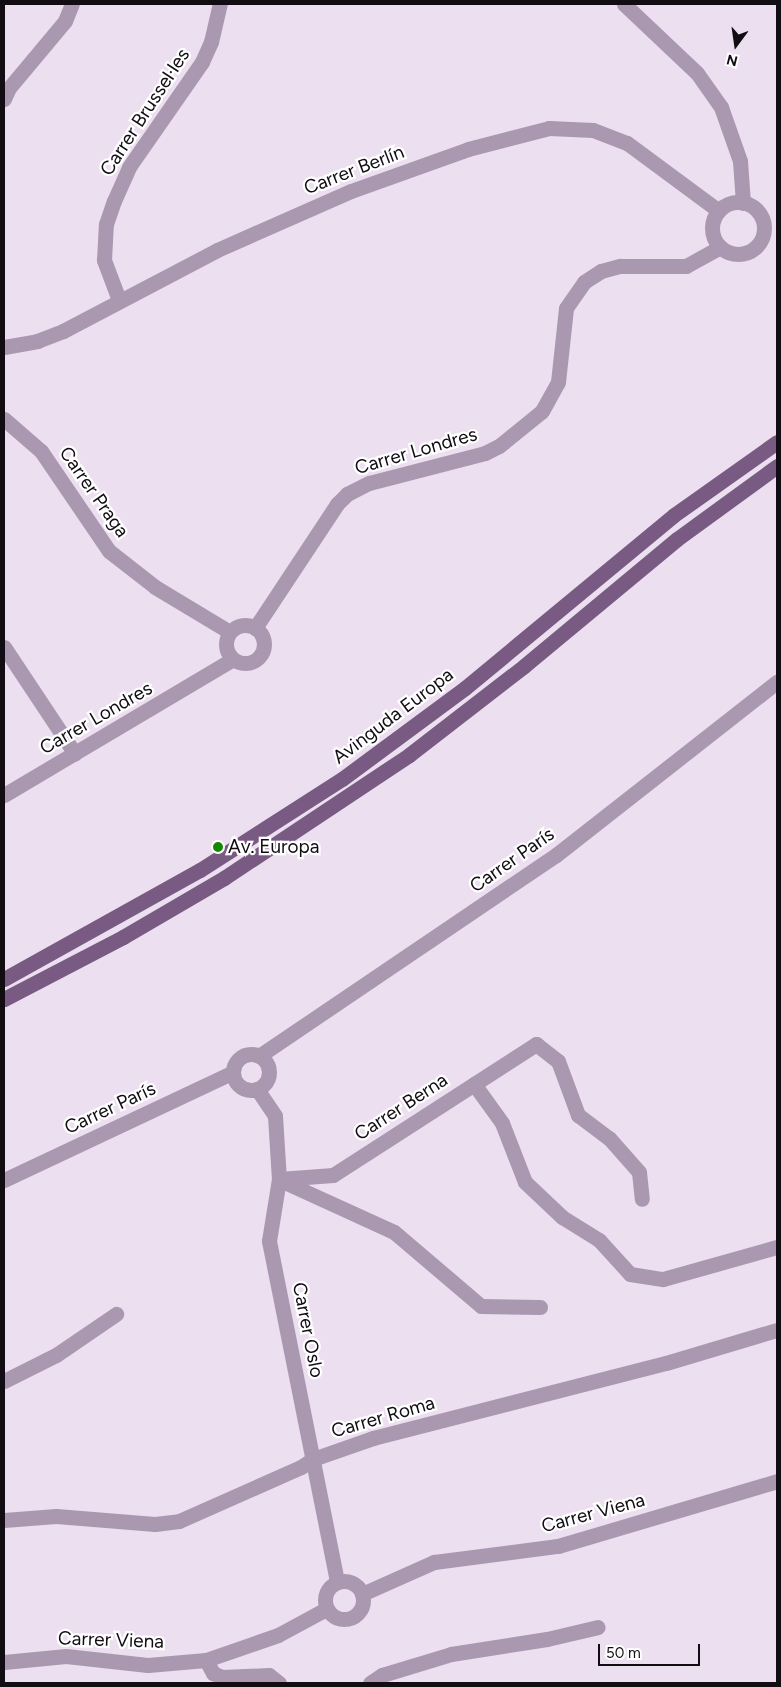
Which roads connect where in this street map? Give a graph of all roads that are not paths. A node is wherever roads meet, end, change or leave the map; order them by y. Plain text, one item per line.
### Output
1 (72, 4) edge
2 (220, 4) edge
3 (624, 4) edge
4 (4, 99) edge
5 (743, 203) junction
6 (719, 211) junction
7 (771, 234) edge
8 (720, 247) junction
9 (119, 300) junction
10 (4, 347) edge
11 (4, 419) edge
12 (777, 442) edge
13 (777, 466) edge
14 (255, 628) junction
15 (230, 632) junction
16 (4, 647) edge
17 (233, 659) junction
18 (777, 682) edge
19 (427, 717) junction
20 (439, 732) junction
21 (75, 754) junction
22 (4, 794) edge
23 (4, 979) edge
24 (4, 999) edge
25 (259, 1056) junction
26 (233, 1072) junction
27 (474, 1084) junction
28 (257, 1090) junction
29 (4, 1180) edge
30 (279, 1180) junction
31 (642, 1199) dead end
32 (777, 1247) edge
33 (540, 1307) dead end
34 (116, 1314) dead end
35 (777, 1330) edge
36 (4, 1380) edge
37 (312, 1458) junction
38 (777, 1480) edge
39 (4, 1520) edge
40 (337, 1582) junction
41 (362, 1594) junction
42 (326, 1609) junction
43 (598, 1626) dead end
44 (206, 1660) junction
45 (4, 1662) edge
46 (279, 1683) edge
47 (370, 1683) edge

1 - 4 street
2 - 9 street, Carrer Brussel·les
3 - 5 street
5 - 6 street
5 - 7 street
6 - 8 street
6 - 9 street, Carrer Berlín
7 - 8 street
8 - 14 street, Carrer Londres
9 - 10 street, Carrer Berlín
11 - 15 street, Carrer Praga
12 - 19 main road, Avinguda Europa
13 - 20 main road, Avinguda Europa
14 - 15 street
14 - 17 street
15 - 17 street
16 - 21 street
17 - 21 street, Carrer Londres
18 - 25 street, Carrer París
19 - 20 main road
19 - 23 main road, Avinguda Europa
20 - 24 main road, Avinguda Europa
21 - 22 street, Carrer Londres
25 - 26 street
25 - 28 street
26 - 28 street
26 - 29 street, Carrer París
27 - 30 street, Carrer Berna
27 - 31 street, Carrer Berna
27 - 32 street
28 - 30 street, Carrer Oslo
30 - 33 street
30 - 37 street, Carrer Oslo
34 - 36 street
35 - 37 street, Carrer Roma
37 - 39 street, Carrer Roma
37 - 40 street, Carrer Oslo
38 - 41 street, Carrer Viena
40 - 41 street
40 - 42 street
41 - 42 street
42 - 44 street, Carrer Viena
43 - 47 street
44 - 45 street, Carrer Viena
44 - 46 street

